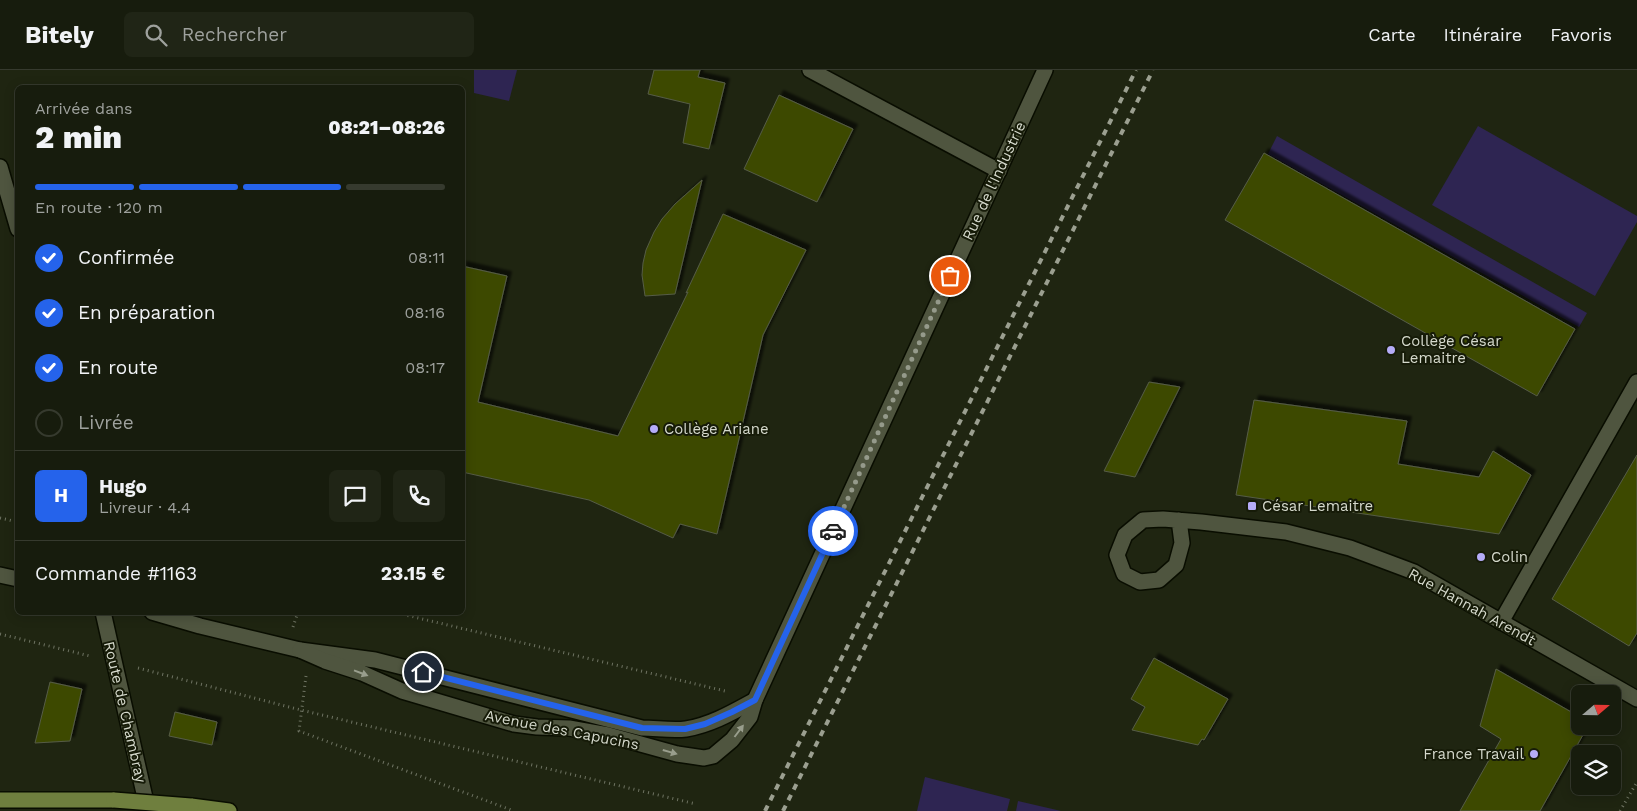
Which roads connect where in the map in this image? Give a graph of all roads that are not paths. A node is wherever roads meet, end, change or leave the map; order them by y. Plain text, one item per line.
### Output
1 (810, 70) edge
2 (1045, 70) edge
3 (0, 167) edge
4 (999, 171) junction
5 (15, 219) edge
6 (1637, 382) edge
7 (1179, 520) junction
8 (0, 575) edge
9 (15, 578) edge
10 (103, 615) edge
11 (162, 615) edge
12 (1501, 622) junction
13 (300, 650) junction
14 (1637, 699) edge
15 (755, 700) junction
16 (713, 756) joint
17 (0, 800) edge
18 (148, 811) edge
19 (229, 811) edge

1 - 4 street
2 - 4 street, Rue de l'Industrie
3 - 5 street
4 - 15 street, Rue de l'Industrie
6 - 12 street
7 - 7 street, Rue Hannah Arendt
7 - 12 street, Rue Hannah Arendt
8 - 9 street
10 - 18 street, Route de Chambray
11 - 13 street, Avenue des Capucins
12 - 14 street, Rue Hannah Arendt
13 - 15 street, Avenue des Capucins
13 -> 16 street, Avenue des Capucins
16 -> 15 street, Rue de l'Industrie
17 - 19 main road, bridge

